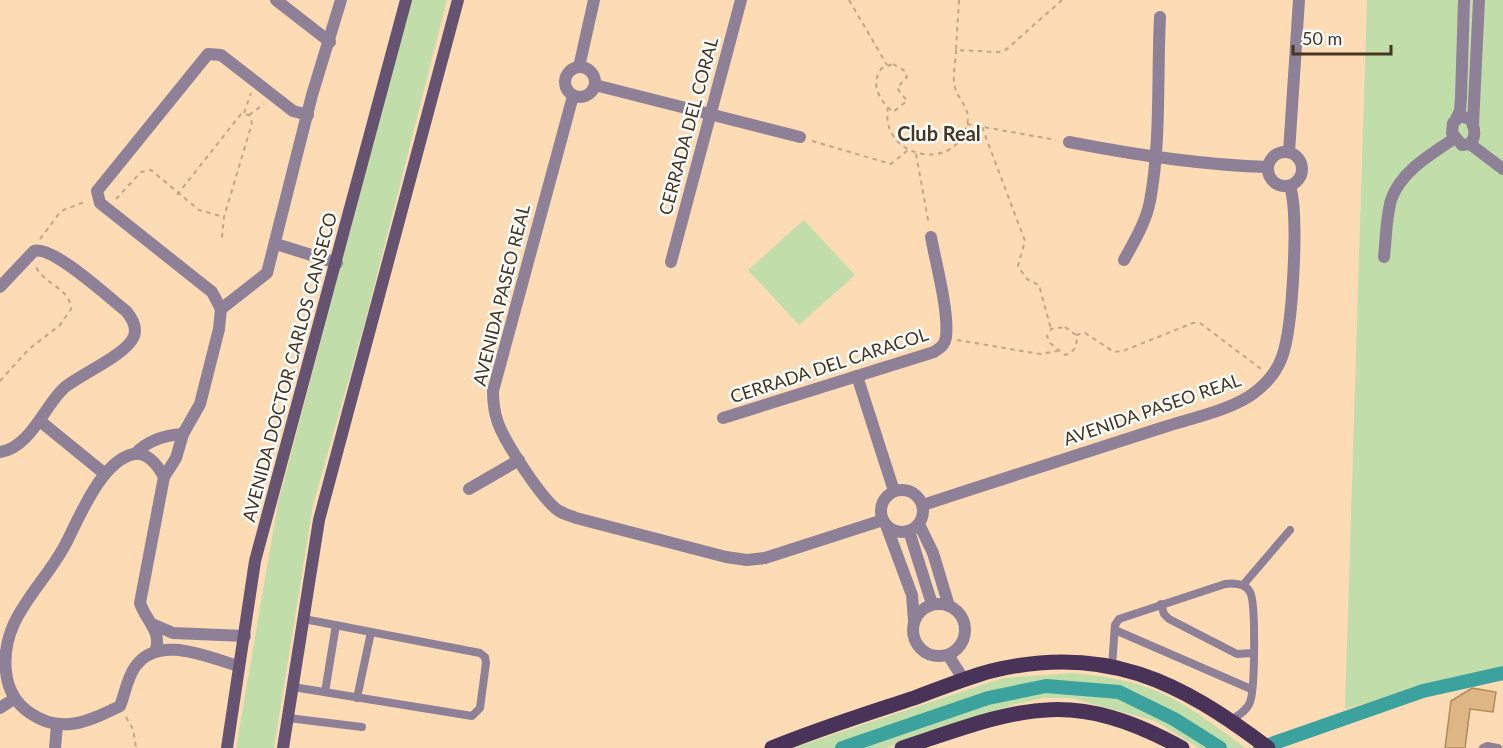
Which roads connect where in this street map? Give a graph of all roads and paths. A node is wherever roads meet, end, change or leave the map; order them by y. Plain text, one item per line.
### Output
1 (276, 0) edge
2 (341, 0) edge
3 (406, 0) edge
4 (458, 0) edge
5 (594, 0) edge
6 (741, 0) edge
7 (849, 0) edge
8 (959, 0) edge
9 (1062, 0) edge
10 (1299, 0) edge
11 (1479, 0) edge
12 (1464, 6) edge
13 (1478, 13) junction
14 (1160, 17) dead end
15 (330, 42) junction
16 (957, 50) junction
17 (887, 65) junction
18 (579, 68) junction
19 (255, 82) junction
20 (595, 85) junction
21 (573, 96) junction
22 (274, 97) junction
23 (888, 107) junction
24 (710, 112) junction
25 (244, 113) junction
26 (249, 115) junction
27 (308, 115) junction
28 (1456, 119) junction
29 (968, 124) junction
30 (1473, 125) junction
31 (982, 127) junction
32 (800, 137) joint
33 (1455, 138) junction
34 (1069, 142) joint
35 (1470, 144) junction
36 (908, 150) junction
37 (1289, 152) junction
38 (916, 154) junction
39 (1155, 159) junction
40 (1268, 167) junction
41 (1503, 170) edge
42 (1290, 186) junction
43 (177, 195) junction
44 (97, 198) junction
45 (224, 217) junction
46 (931, 237) joint
47 (222, 238) dead end
48 (276, 244) junction
49 (34, 251) junction
50 (1384, 257) dead end
51 (1124, 260) dead end
52 (337, 262) junction
53 (671, 262) dead end
54 (0, 287) edge
55 (221, 309) junction
56 (1051, 329) junction
57 (1076, 335) junction
58 (946, 338) junction
59 (1058, 351) junction
60 (857, 376) junction
61 (1271, 376) junction
62 (0, 381) edge
63 (723, 418) dead end
64 (40, 421) junction
65 (183, 434) junction
66 (0, 452) edge
67 (135, 454) junction
68 (519, 460) junction
69 (105, 474) junction
70 (164, 477) junction
71 (469, 489) dead end
72 (894, 491) junction
73 (922, 505) junction
74 (884, 522) junction
75 (914, 527) junction
76 (1290, 530) dead end
77 (1243, 585) junction
78 (932, 604) junction
79 (1161, 604) junction
80 (949, 606) junction
81 (304, 619) junction
82 (914, 621) junction
83 (152, 624) junction
84 (336, 625) junction
85 (1115, 630) junction
86 (371, 632) junction
87 (245, 636) junction
88 (4, 637) edge
89 (155, 652) junction
90 (1253, 653) junction
91 (948, 655) junction
92 (239, 666) junction
93 (1112, 666) junction
94 (964, 680) junction
95 (293, 687) junction
96 (1251, 689) junction
97 (325, 693) junction
98 (357, 698) junction
99 (14, 699) junction
100 (120, 706) junction
101 (0, 708) edge
102 (288, 718) junction
103 (1230, 721) junction
104 (57, 725) junction
105 (362, 727) dead end
106 (55, 748) edge
107 (136, 748) edge
108 (227, 748) edge
109 (283, 748) edge
110 (772, 748) edge
111 (902, 748) edge
112 (1182, 748) edge
113 (1268, 748) edge
114 (1483, 748) edge
115 (1498, 748) edge

1 - 15 street
2 - 15 street
3 - 52 main road, AVENIDA DOCTOR CARLOS CANSECO
4 - 81 main road
5 - 18 street
6 - 24 street, CERRADA DEL CORAL
7 - 17 path
8 - 16 path
9 - 16 path
10 - 37 street
11 - 13 street
12 - 13 street
12 - 28 street
13 - 30 street
14 - 39 street
15 - 27 street
16 - 29 path
17 - 23 path
17 - 23 path
18 - 20 street
18 - 21 street
19 - 22 street
19 - 25 path
19 - 44 street
20 - 21 street
20 - 24 street
21 - 68 street, AVENIDA PASEO REAL
22 - 26 path
22 - 27 street
23 - 36 path
24 - 32 street
24 - 53 street, CERRADA DEL CORAL
25 - 26 path
25 - 43 path
26 - 45 path
27 - 48 street
28 - 30 street
28 - 33 street
29 - 31 path
29 - 38 path
30 - 35 street
31 - 34 path
31 - 56 path
32 - 36 path
33 - 35 street
33 - 50 street
34 - 39 street
35 - 41 street
36 - 38 path
37 - 40 street
37 - 42 street
38 - 46 path
39 - 40 street
39 - 51 street
40 - 42 street
42 - 61 street, AVENIDA PASEO REAL
43 - 44 path
43 - 45 path
44 - 49 path
44 - 55 street
45 - 47 path
46 - 58 street, CERRADA DEL CARACOL
48 - 52 street
48 - 55 street
49 - 54 street
49 - 62 path
49 - 64 street
52 - 87 main road, AVENIDA DOCTOR CARLOS CANSECO
55 - 65 street
56 - 57 path
56 - 59 path
57 - 59 path
57 - 61 path
58 - 59 path
58 - 60 street, CERRADA DEL CARACOL
60 - 63 street, CERRADA DEL CARACOL
60 - 72 street
61 - 73 street, AVENIDA PASEO REAL
64 - 66 street
64 - 69 street
65 - 67 street
65 - 70 street
67 - 69 street
67 - 70 street
68 - 71 street
68 - 74 street, AVENIDA PASEO REAL
69 - 88 street
70 - 83 street
72 - 73 street
72 - 74 street
73 - 75 street
74 - 75 street
74 - 82 street
75 - 78 street
75 - 80 street
76 - 77 lane
77 - 79 lane
77 - 90 lane
78 - 80 street
78 - 82 street
79 - 85 lane
79 - 90 lane
80 - 91 street
81 - 84 lane
81 - 95 main road
82 - 91 street
83 - 87 street
83 - 89 street
84 - 86 lane
84 - 97 lane
85 - 93 lane
85 - 96 lane
86 - 98 lane
86 - 98 lane
87 - 92 main road, AVENIDA DOCTOR CARLOS CANSECO
88 - 99 street
89 - 92 street
89 - 100 street
90 - 96 lane
91 - 94 street
92 - 108 main road, AVENIDA DOCTOR CARLOS CANSECO
93 - 94 main road
93 - 103 main road
94 - 110 main road
95 - 97 lane
95 - 102 main road
96 - 103 lane
97 - 98 lane
99 - 101 street
99 - 104 street
100 - 104 street
100 - 107 path
102 - 105 lane
102 - 109 main road
103 - 113 main road
104 - 106 street
111 - 112 main road
114 - 115 lane

